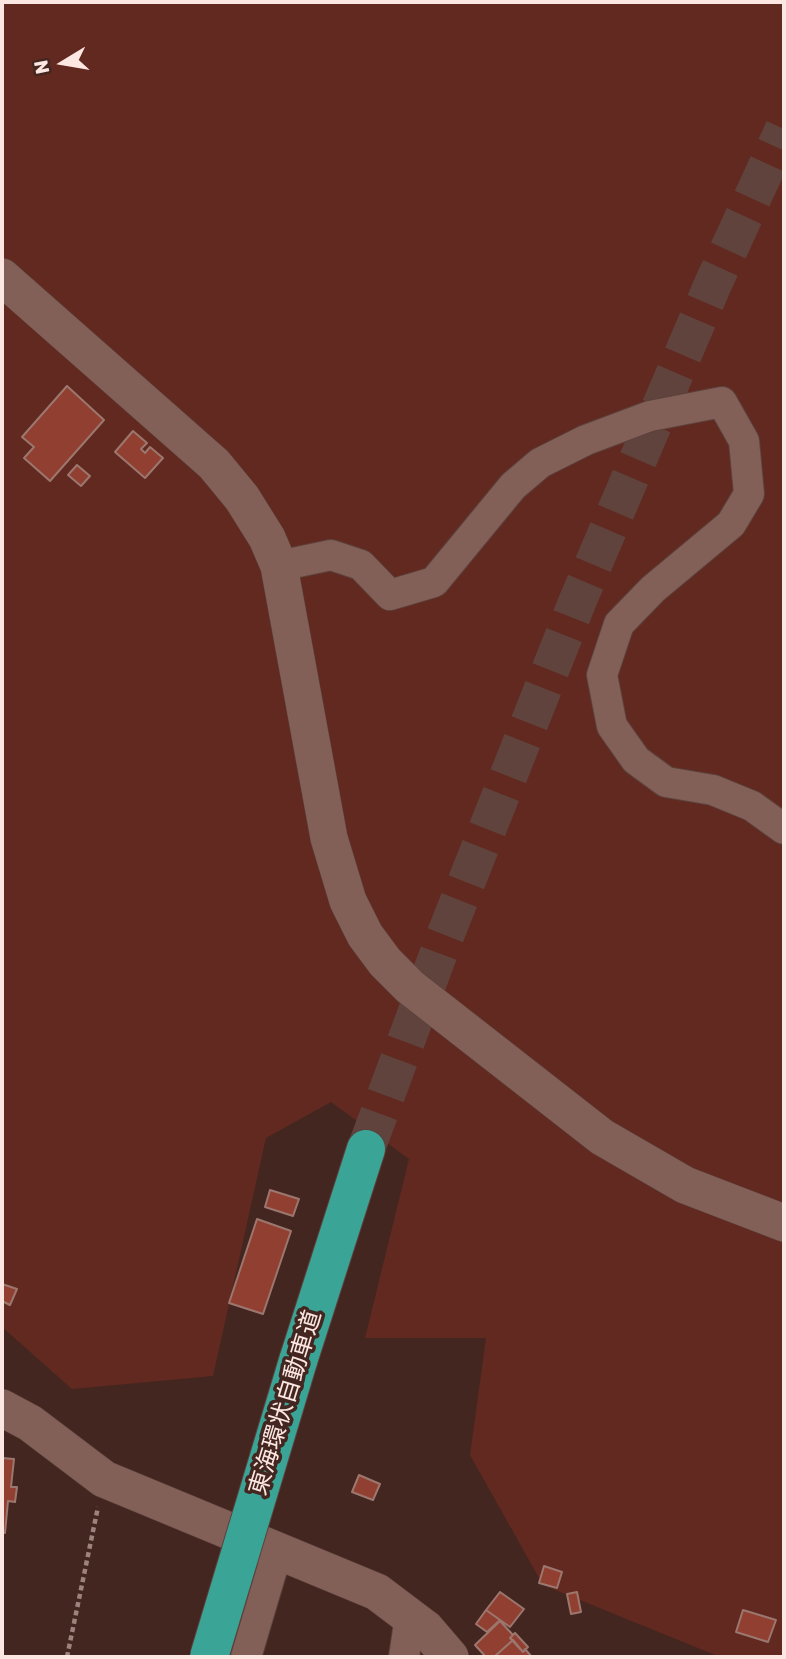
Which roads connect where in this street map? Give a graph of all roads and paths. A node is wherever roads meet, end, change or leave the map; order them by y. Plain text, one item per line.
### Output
1 (2, 277) edge
2 (279, 566) junction
3 (784, 829) edge
4 (366, 1149) tunnel mouth
5 (784, 1223) edge
6 (2, 1408) edge
7 (104, 1479) junction
8 (278, 1549) junction
9 (410, 1617) junction
10 (67, 1657) edge
11 (209, 1657) edge
12 (246, 1657) edge
13 (404, 1657) edge
14 (450, 1657) edge

1 - 2 street
2 - 3 street
2 - 5 street
4 - 11 highway, 東海環状自動車道, bridge
6 - 7 street
7 - 8 street
7 - 10 path
8 - 9 street
8 - 12 street
9 - 13 street
9 - 14 street

